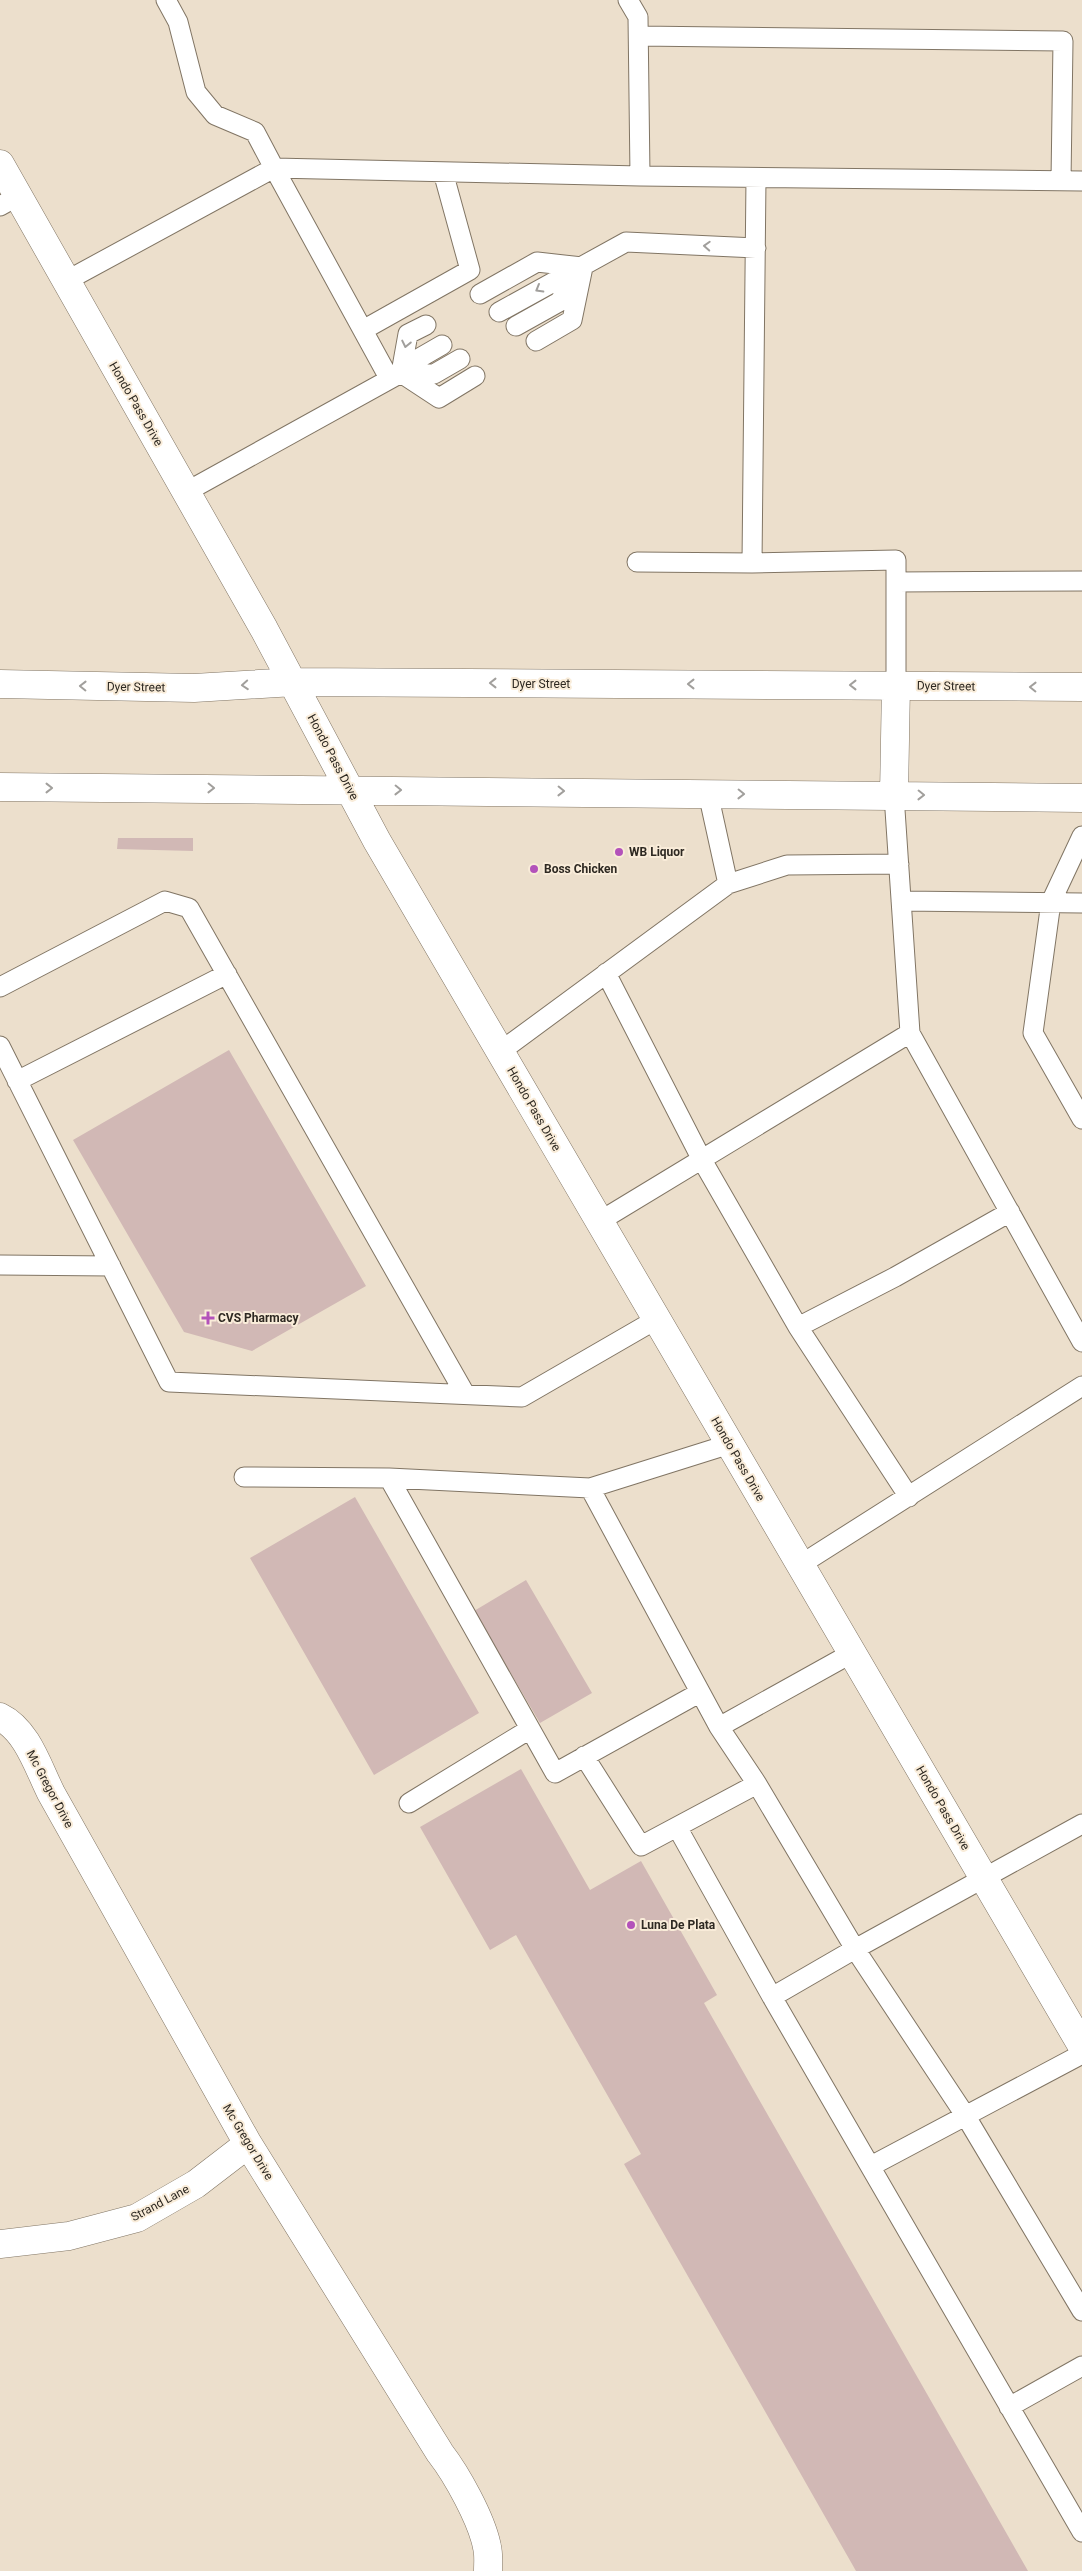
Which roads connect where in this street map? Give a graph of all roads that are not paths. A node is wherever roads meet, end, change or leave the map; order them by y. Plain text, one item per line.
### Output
1 (166, 0) edge
2 (628, 0) edge
3 (639, 36) junction
4 (0, 164) edge
5 (274, 168) junction
6 (443, 172) junction
7 (640, 176) junction
8 (756, 178) junction
9 (1062, 181) junction
10 (1082, 181) edge
11 (9, 201) edge
12 (756, 248) junction
13 (583, 267) junction
14 (66, 281) junction
15 (480, 294) dead end
16 (499, 312) dead end
17 (426, 325) dead end
18 (516, 326) dead end
19 (363, 330) junction
20 (536, 341) dead end
21 (442, 345) dead end
22 (460, 359) dead end
23 (395, 375) junction
24 (476, 376) dead end
25 (186, 492) junction
26 (637, 562) dead end
27 (752, 563) junction
28 (1082, 581) edge
29 (896, 582) junction
30 (294, 682) junction
31 (0, 684) edge
32 (896, 686) junction
33 (1082, 687) edge
34 (0, 787) edge
35 (350, 789) junction
36 (708, 793) junction
37 (894, 795) junction
38 (1082, 798) edge
39 (1082, 836) edge
40 (899, 864) junction
41 (728, 884) junction
42 (901, 900) junction
43 (1051, 902) junction
44 (1082, 903) edge
45 (606, 973) junction
46 (227, 974) junction
47 (0, 987) edge
48 (910, 1033) junction
49 (0, 1046) edge
50 (501, 1051) junction
51 (18, 1081) junction
52 (1082, 1119) edge
53 (702, 1160) junction
54 (1010, 1212) junction
55 (600, 1222) junction
56 (0, 1265) edge
57 (111, 1266) junction
58 (657, 1319) junction
59 (798, 1327) junction
60 (1082, 1342) edge
61 (1082, 1386) edge
62 (465, 1394) junction
63 (730, 1444) junction
64 (244, 1477) dead end
65 (389, 1478) junction
66 (590, 1488) junction
67 (909, 1497) junction
68 (800, 1564) junction
69 (852, 1653) junction
70 (699, 1693) junction
71 (0, 1717) edge
72 (719, 1727) junction
73 (530, 1729) junction
74 (584, 1756) junction
75 (757, 1784) junction
76 (409, 1803) dead end
77 (1082, 1824) edge
78 (677, 1827) junction
79 (983, 1877) junction
80 (855, 1948) junction
81 (772, 1996) junction
82 (1082, 2046) edge
83 (1082, 2054) edge
84 (965, 2115) junction
85 (248, 2144) junction
86 (871, 2166) junction
87 (0, 2244) edge
88 (1082, 2311) edge
89 (1082, 2366) edge
90 (1009, 2407) junction
91 (1082, 2532) edge
92 (488, 2571) edge

1 - 5 lane
2 - 3 lane
3 - 7 lane
3 - 9 lane
4 - 11 main road, Hondo Pass Drive
5 - 6 lane
5 - 14 lane
5 - 19 lane
6 - 7 lane
6 - 19 lane
7 - 8 lane
8 - 9 lane
8 - 12 lane
9 - 10 lane
11 - 14 main road, Hondo Pass Drive
12 -> 13 lane
12 - 27 lane
13 - 15 lane
13 -> 16 lane
13 - 18 lane
13 - 20 lane
14 - 25 main road, Hondo Pass Drive
17 -> 23 lane
19 - 23 lane
21 - 23 lane
22 - 23 lane
23 - 24 lane
23 - 25 lane
25 - 30 main road, Hondo Pass Drive
26 - 27 lane
27 - 29 lane
28 - 29 lane
29 - 32 lane
30 -> 31 main road, Dyer Street
32 -> 30 main road, Dyer Street
30 - 35 main road, Hondo Pass Drive
33 -> 32 main road, Dyer Street
32 - 37 main road
34 -> 35 main road
35 -> 36 main road
35 - 50 main road, Hondo Pass Drive
36 -> 37 main road
36 - 41 lane
37 -> 38 main road
37 - 40 lane
39 - 43 lane
40 - 41 lane
40 - 42 lane
41 - 45 lane
42 - 43 lane
42 - 48 lane
43 - 44 lane
43 - 52 lane
45 - 50 lane
45 - 53 lane
46 - 47 lane
46 - 51 lane
46 - 62 lane
48 - 53 lane
48 - 54 lane
49 - 51 lane
50 - 55 main road, Hondo Pass Drive
51 - 57 lane
53 - 55 lane
53 - 59 lane
54 - 59 lane
54 - 60 lane
55 - 58 main road, Hondo Pass Drive
56 - 57 lane
57 - 62 lane
58 - 62 lane
58 - 63 main road, Hondo Pass Drive
59 - 67 lane
61 - 67 lane
63 - 66 lane
63 - 68 main road, Hondo Pass Drive
64 - 65 lane
65 - 66 lane
65 - 73 lane
66 - 70 lane
67 - 68 lane
68 - 69 main road, Hondo Pass Drive
69 - 72 lane
69 - 79 main road, Hondo Pass Drive
70 - 72 lane
70 - 74 lane
71 - 85 main road, Mc Gregor Drive
72 - 75 lane
73 - 74 lane
73 - 76 lane
74 - 78 lane
75 - 78 lane
75 - 80 lane
77 - 79 lane
78 - 81 lane
79 - 80 lane
79 - 82 main road, Hondo Pass Drive
80 - 81 lane
80 - 84 lane
81 - 86 lane
83 - 84 lane
84 - 86 lane
84 - 88 lane
85 - 87 main road, Strand Lane
85 - 92 main road, Mc Gregor Drive
86 - 90 lane
89 - 90 lane
90 - 91 lane

